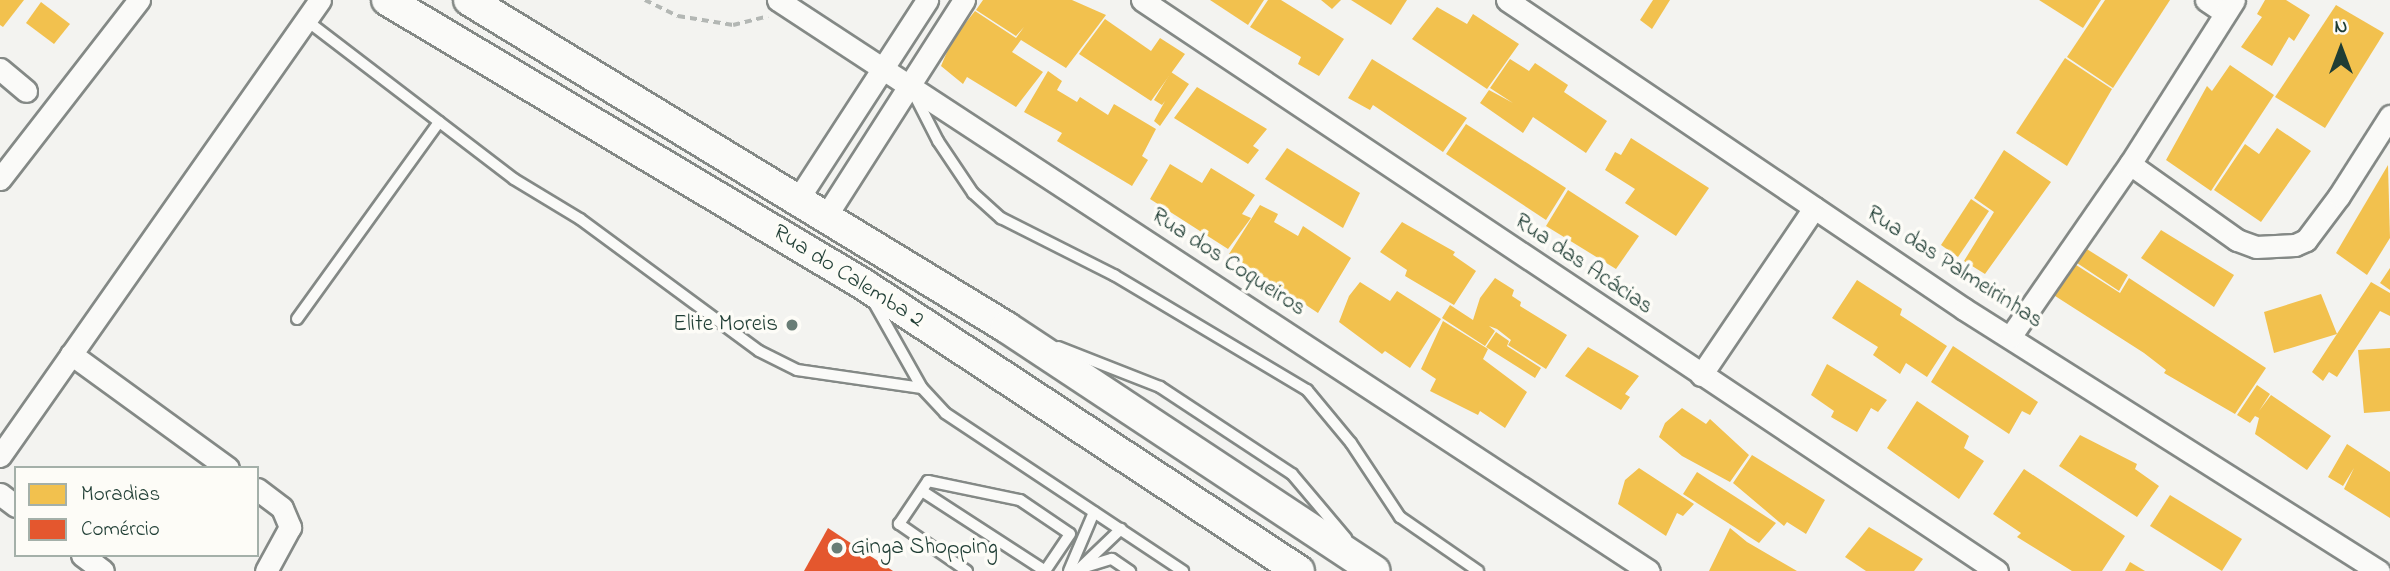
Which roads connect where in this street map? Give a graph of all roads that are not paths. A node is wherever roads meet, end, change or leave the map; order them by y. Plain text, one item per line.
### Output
1 (139, 0) edge
2 (320, 0) edge
3 (387, 0) edge
4 (468, 0) edge
5 (927, 0) edge
6 (964, 0) edge
7 (1142, 0) edge
8 (1507, 0) edge
9 (2206, 0) edge
10 (780, 1) edge
11 (2230, 6) edge
12 (306, 20) junction
13 (883, 68) junction
14 (0, 69) edge
15 (910, 86) junction
16 (26, 90) dead end
17 (2390, 116) edge
18 (439, 122) junction
19 (2130, 164) junction
20 (0, 180) edge
21 (796, 202) junction
22 (1814, 208) junction
23 (824, 219) junction
24 (863, 284) junction
25 (297, 318) dead end
26 (2010, 337) junction
27 (71, 354) junction
28 (1701, 375) junction
29 (922, 388) junction
30 (0, 456) edge
31 (225, 466) edge
32 (259, 491) edge
33 (922, 491) junction
34 (1094, 512) junction
35 (1121, 529) junction
36 (85, 557) edge
37 (1075, 570) edge
38 (1374, 570) edge
39 (103, 571) edge
40 (266, 571) edge
41 (967, 571) edge
42 (1045, 571) edge
43 (1130, 571) edge
44 (1184, 571) edge
45 (1299, 571) edge
46 (1478, 571) edge
47 (1649, 571) edge
48 (1997, 571) edge
49 (2379, 571) edge

1 - 20 street
2 - 12 street
3 - 24 main road, Rua do Calemba 2
4 - 21 main road, Rua do Calemba 2
5 - 13 street
6 - 15 street
7 - 28 street, Rua das Acácias
8 - 22 street, Rua das Palmeirinhas
9 - 11 street
10 - 13 street, Rua dos Coqueiros
11 - 19 street
12 - 18 lane
12 - 27 street
13 - 15 street, Rua dos Coqueiros
13 - 21 street
14 - 16 street
15 - 23 street
15 - 46 lane
15 - 47 street, Rua dos Coqueiros
17 - 19 street
18 - 25 lane
18 - 29 lane
19 - 26 street
21 - 23 main road, Rua do Calemba 2
22 - 26 street, Rua das Palmeirinhas
22 - 28 street
23 - 38 main road, Rua do Calemba 2
24 - 29 lane
24 - 45 main road, Rua do Calemba 2
26 - 49 street, Rua das Palmeirinhas
27 - 30 street
27 - 31 street
28 - 48 street, Rua das Acácias
29 - 34 lane
32 - 40 street
33 - 41 lane
33 - 42 lane
33 - 42 lane
34 - 35 lane
34 - 37 lane
35 - 37 lane
35 - 44 lane
36 - 39 street
37 - 43 lane

